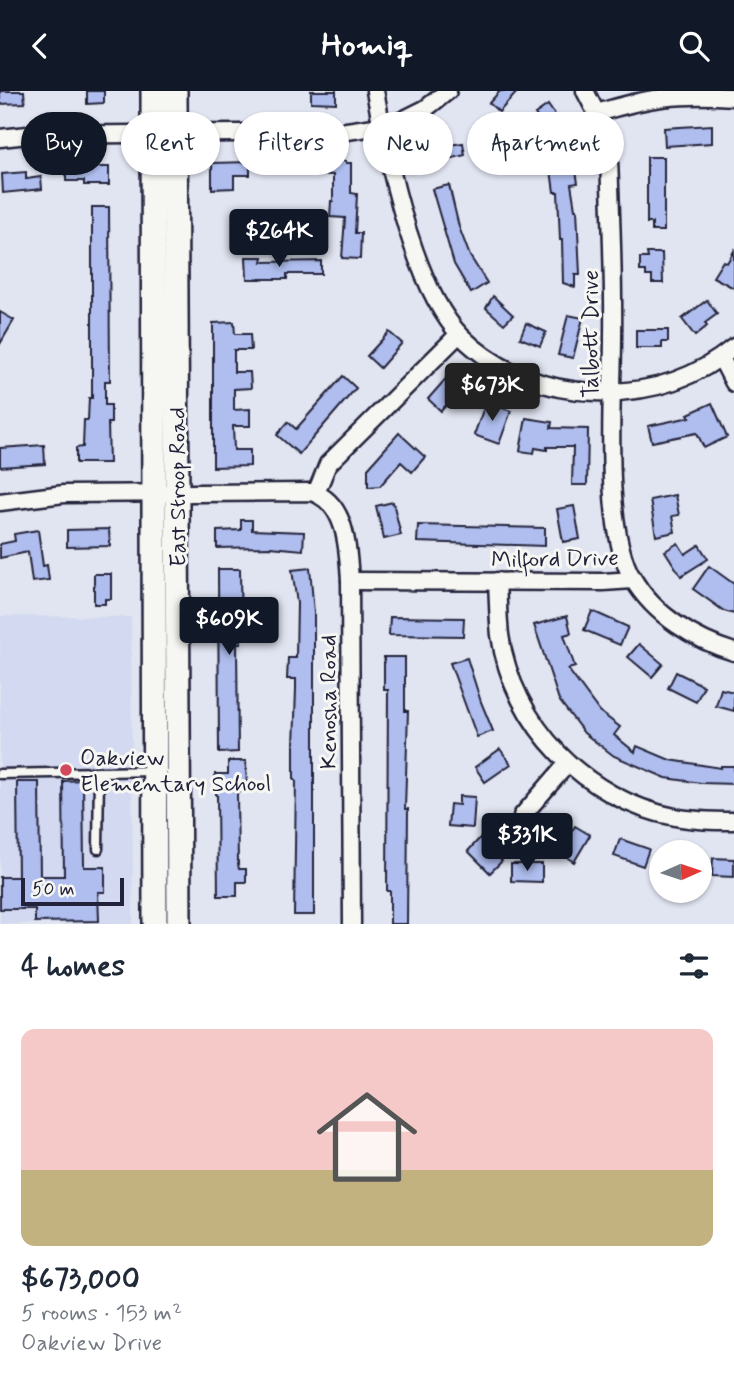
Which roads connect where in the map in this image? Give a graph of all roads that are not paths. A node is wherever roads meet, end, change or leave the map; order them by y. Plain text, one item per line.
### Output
1 (153, 91) edge
2 (175, 91) edge
3 (375, 91) edge
4 (448, 91) edge
5 (585, 91) edge
6 (734, 96) edge
7 (159, 112) edge
8 (170, 112) edge
9 (379, 112) edge
10 (419, 112) edge
11 (596, 112) edge
12 (600, 112) edge
13 (363, 128) edge
14 (121, 134) edge
15 (220, 134) edge
16 (0, 138) edge
17 (165, 175) edge
18 (393, 175) edge
19 (609, 175) edge
20 (459, 334) junction
21 (734, 347) edge
22 (721, 358) junction
23 (734, 383) edge
24 (612, 393) junction
25 (166, 493) junction
26 (316, 493) junction
27 (0, 502) edge
28 (633, 580) junction
29 (350, 581) junction
30 (497, 581) junction
31 (734, 652) edge
32 (568, 764) junction
33 (156, 771) junction
34 (99, 772) junction
35 (0, 774) edge
36 (522, 816) dead end
37 (734, 821) edge
38 (98, 849) dead end
39 (155, 924) edge
40 (179, 924) edge
41 (352, 924) edge

1 - 7 main road, East Stroop Road
2 - 8 main road, East Stroop Road
3 - 9 street
4 - 10 street
5 - 11 street, Talbott Drive
6 - 12 street
13 - 15 street
14 - 16 street
17 - 25 main road, East Stroop Road
18 - 20 street
19 - 24 street, Talbott Drive
20 - 24 street
20 - 26 street
21 - 22 street
22 - 23 street
22 - 24 street
24 - 28 street, Talbott Drive
25 - 26 street
25 - 27 street
25 - 33 main road, East Stroop Road
25 - 40 main road, East Stroop Road
26 - 29 street, Kenosha Road
28 - 30 street, Milford Drive
28 - 31 street, Milford Drive
29 - 30 street, Milford Drive
29 - 41 street, Kenosha Road
30 - 32 street
32 - 36 street
32 - 37 street
33 - 34 lane
33 - 39 main road, East Stroop Road
34 - 35 lane
34 - 38 lane

